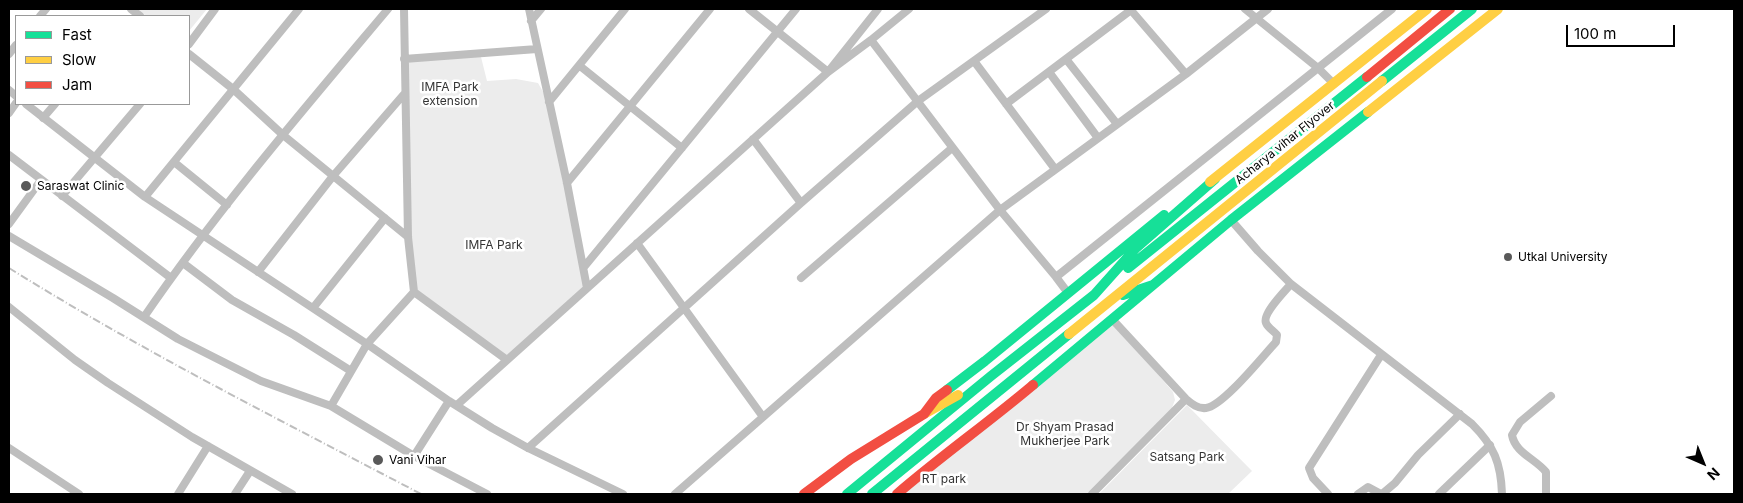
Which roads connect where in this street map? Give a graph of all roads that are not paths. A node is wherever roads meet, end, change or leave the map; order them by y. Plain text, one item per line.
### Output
1 (215, 9) edge
2 (299, 9) edge
3 (388, 9) edge
4 (404, 9) edge
5 (529, 9) edge
6 (541, 9) edge
7 (625, 9) edge
8 (710, 9) edge
9 (749, 9) edge
10 (796, 9) edge
11 (878, 9) edge
12 (909, 9) edge
13 (1046, 9) edge
14 (1131, 9) edge
15 (1245, 9) edge
16 (1268, 9) edge
17 (1392, 9) edge
18 (1427, 9) edge
19 (1450, 9) edge
20 (1472, 9) edge
21 (1498, 9) edge
22 (1256, 18) junction
23 (531, 21) junction
24 (778, 32) junction
25 (871, 40) junction
26 (190, 43) edge
27 (537, 49) junction
28 (190, 55) edge
29 (404, 59) junction
30 (1066, 59) junction
31 (974, 61) junction
32 (580, 66) junction
33 (1318, 68) junction
34 (828, 72) junction
35 (1049, 72) junction
36 (1186, 74) junction
37 (1334, 84) junction
38 (233, 89) junction
39 (405, 93) junction
40 (918, 101) junction
41 (549, 102) junction
42 (1006, 104) junction
43 (27, 105) edge
44 (54, 105) edge
45 (139, 105) edge
46 (630, 106) junction
47 (44, 118) junction
48 (1117, 124) junction
49 (283, 135) junction
50 (753, 138) junction
51 (1098, 138) junction
52 (682, 148) junction
53 (952, 148) junction
54 (9, 155) edge
55 (95, 158) junction
56 (174, 162) junction
57 (1055, 169) junction
58 (333, 176) junction
59 (1215, 179) junction
60 (41, 180) junction
61 (567, 183) junction
62 (62, 196) junction
63 (145, 198) junction
64 (801, 203) junction
65 (226, 205) junction
66 (1000, 210) junction
67 (384, 218) junction
68 (1231, 220) junction
69 (9, 224) edge
70 (9, 236) edge
71 (204, 236) junction
72 (408, 237) junction
73 (636, 243) junction
74 (183, 263) junction
75 (584, 267) junction
76 (258, 272) junction
77 (1056, 277) junction
78 (171, 278) junction
79 (801, 278) dead end
80 (1291, 284) junction
81 (1153, 285) junction
82 (587, 288) junction
83 (414, 292) junction
84 (1068, 293) junction
85 (1094, 295) junction
86 (1115, 297) junction
87 (9, 307) edge
88 (313, 308) junction
89 (685, 308) junction
90 (144, 317) junction
91 (1112, 319) junction
92 (367, 344) junction
93 (1381, 355) junction
94 (507, 360) junction
95 (351, 371) junction
96 (991, 376) junction
97 (1551, 396) dead end
98 (1186, 399) junction
99 (449, 401) junction
100 (457, 405) junction
101 (331, 406) junction
102 (924, 414) junction
103 (1460, 414) junction
104 (763, 417) junction
105 (1490, 445) junction
106 (208, 446) junction
107 (9, 448) edge
108 (528, 448) junction
109 (414, 456) junction
110 (250, 471) junction
111 (79, 494) edge
112 (178, 494) edge
113 (236, 494) edge
114 (291, 494) edge
115 (487, 494) edge
116 (623, 494) edge
117 (675, 494) edge
118 (804, 494) edge
119 (847, 494) edge
120 (872, 494) edge
121 (897, 494) edge
122 (1092, 494) edge
123 (1328, 494) edge
124 (1358, 494) edge
125 (1381, 494) edge
126 (1439, 494) edge
127 (1502, 494) edge
128 (1546, 494) edge

1 - 26 street
2 - 38 street
3 - 49 street
4 - 29 street
5 - 23 street
6 - 23 street
7 - 32 street
8 - 46 street
9 - 24 street
10 - 24 street
11 - 34 street
12 - 25 street
13 - 31 street
14 - 30 street
14 - 36 street
15 - 22 street
16 - 22 street
17 - 33 street
18 - 37 main road
19 - 85 main road, Acharya vihar Flyover
20 - 86 main road, Acharya vihar Flyover
21 - 68 main road
22 - 33 street
22 - 36 street
23 - 27 street
24 - 34 street
24 - 52 street
25 - 34 street
25 - 40 street
27 - 29 street
27 - 41 street
28 - 38 street
29 - 39 street
30 - 35 street
30 - 48 street
31 - 40 street
31 - 42 street
32 - 41 street
32 - 46 street
33 - 37 street
33 - 77 street
34 - 50 street
35 - 42 street
35 - 51 street
36 - 48 street
37 - 59 main road
38 - 49 street
38 - 56 street
39 - 58 street
39 - 72 street
40 - 53 street
40 - 64 street
41 - 61 street
42 - 57 street
43 - 47 street
44 - 47 street
45 - 55 street
46 - 52 street
46 - 61 street
47 - 55 street
48 - 51 street
49 - 58 street
49 - 65 street
50 - 64 street
50 - 73 street
51 - 57 street
52 - 75 street
53 - 66 street
53 - 79 street
54 - 60 street
55 - 62 street
55 - 63 street
56 - 63 street
56 - 65 street
57 - 66 street
58 - 67 street
58 - 76 street
59 - 84 main road
59 - 85 main road
60 - 62 street
60 - 69 street
61 - 75 street
62 - 78 street
63 - 71 street
64 - 89 street
65 - 71 street
66 - 77 street
66 - 104 street
67 - 72 street
67 - 88 street
68 - 80 street
68 - 81 main road
70 - 90 street
71 - 74 street
71 - 76 street
72 - 83 street
73 - 82 street
73 - 89 street
74 - 78 street
74 - 95 street
75 - 82 street
76 - 88 street
77 - 84 street
78 - 90 street
80 - 93 street
80 - 98 street
81 - 86 main road
81 - 91 main road
82 - 94 street
83 - 92 street
83 - 94 street
84 - 102 main road
85 - 96 main road
86 - 120 main road, Acharya vihar Flyover
87 - 106 street
88 - 92 street
89 - 104 street
89 - 108 street
90 - 101 street
91 - 98 street
91 - 121 main road
92 - 95 street
92 - 99 street
93 - 103 street
93 - 123 street
94 - 100 street
95 - 101 street
96 - 102 main road
96 - 119 main road
97 - 128 street
98 - 122 street
99 - 100 street
99 - 109 street
100 - 108 street
101 - 109 street
102 - 118 main road
103 - 105 street
103 - 125 street
104 - 117 street
105 - 126 street
105 - 127 street
106 - 110 street
106 - 112 street
107 - 111 street
108 - 116 street
109 - 115 street
110 - 113 street
110 - 114 street
124 - 125 street

